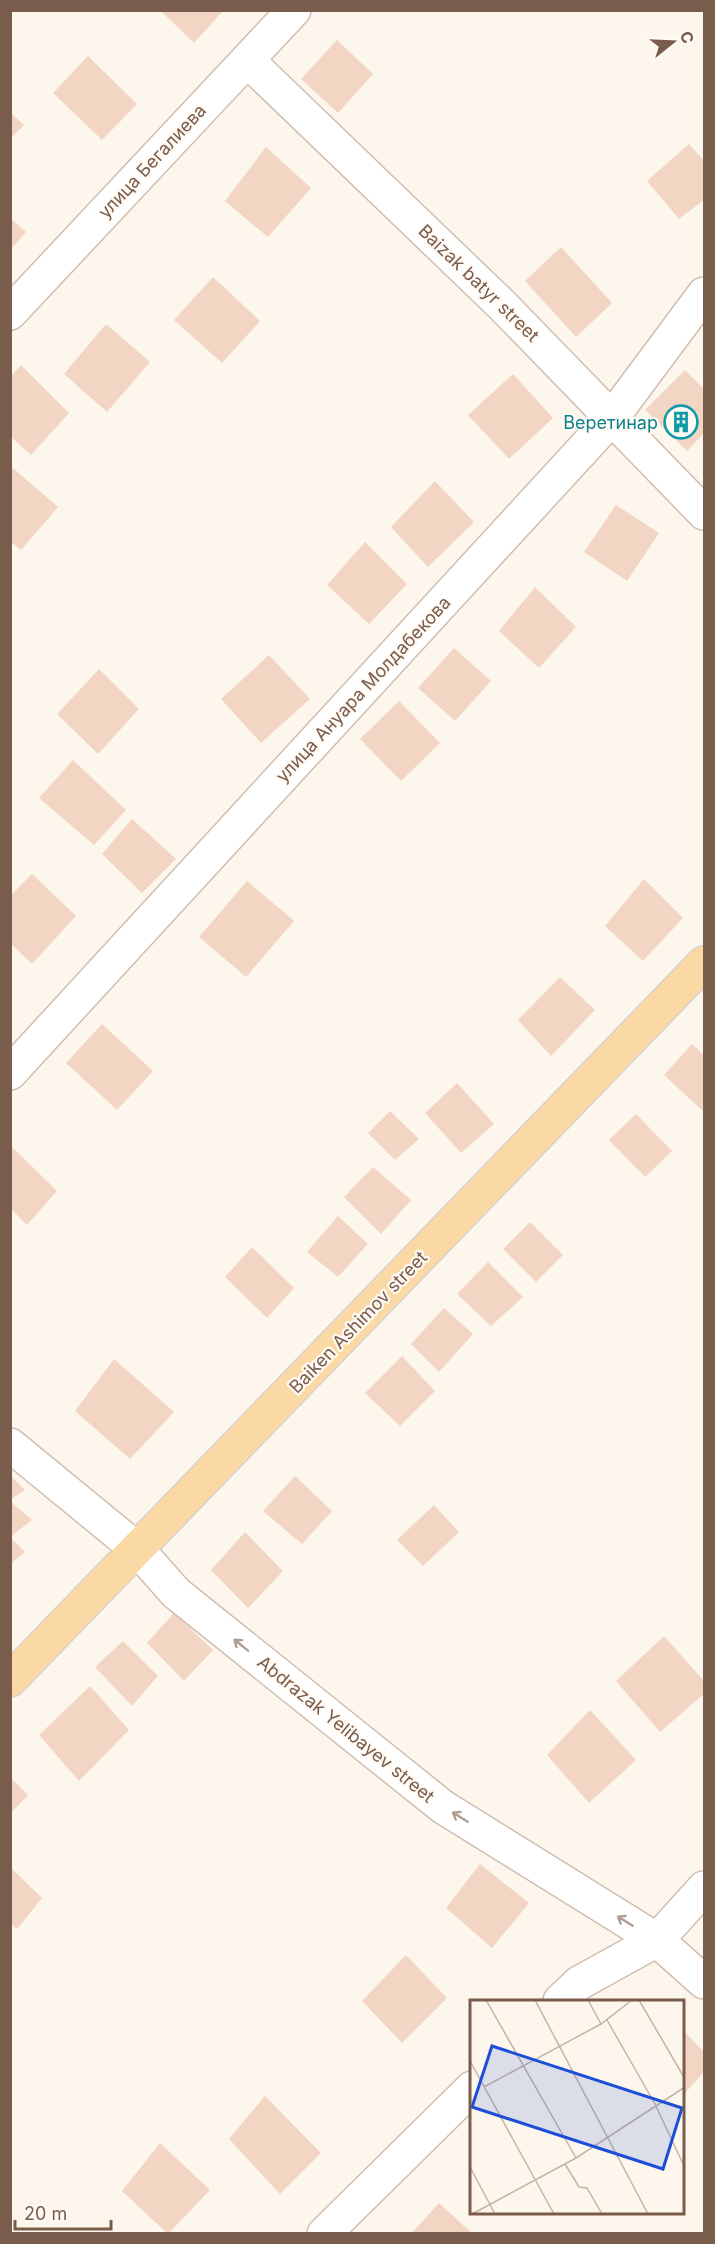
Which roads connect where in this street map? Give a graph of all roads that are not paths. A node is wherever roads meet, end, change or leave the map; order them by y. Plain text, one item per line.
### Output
1 (294, 10) edge
2 (247, 60) junction
3 (705, 294) edge
4 (10, 313) edge
5 (611, 419) junction
6 (705, 513) edge
7 (705, 963) edge
8 (10, 1073) edge
9 (10, 1445) edge
10 (138, 1550) junction
11 (10, 1680) edge
12 (705, 1888) edge
13 (657, 1940) junction
14 (705, 1982) edge
15 (561, 2000) edge
16 (470, 2090) edge
17 (324, 2234) edge

1 - 2 street, улица Бегалиева
2 - 4 street, улица Бегалиева
2 - 5 street, Baizak batyr street
3 - 5 street, улица Ануара Молдабекова
5 - 6 street, Baizak batyr street
5 - 8 street, улица Ануара Молдабекова
7 - 10 main road, Baiken Ashimov street
9 - 10 street, Abdrazak Yelibayev street
10 - 11 main road, Baiken Ashimov street
13 -> 10 street, Abdrazak Yelibayev street
12 - 13 street
13 - 14 street, Abdrazak Yelibayev street
13 - 15 street
16 - 17 street

